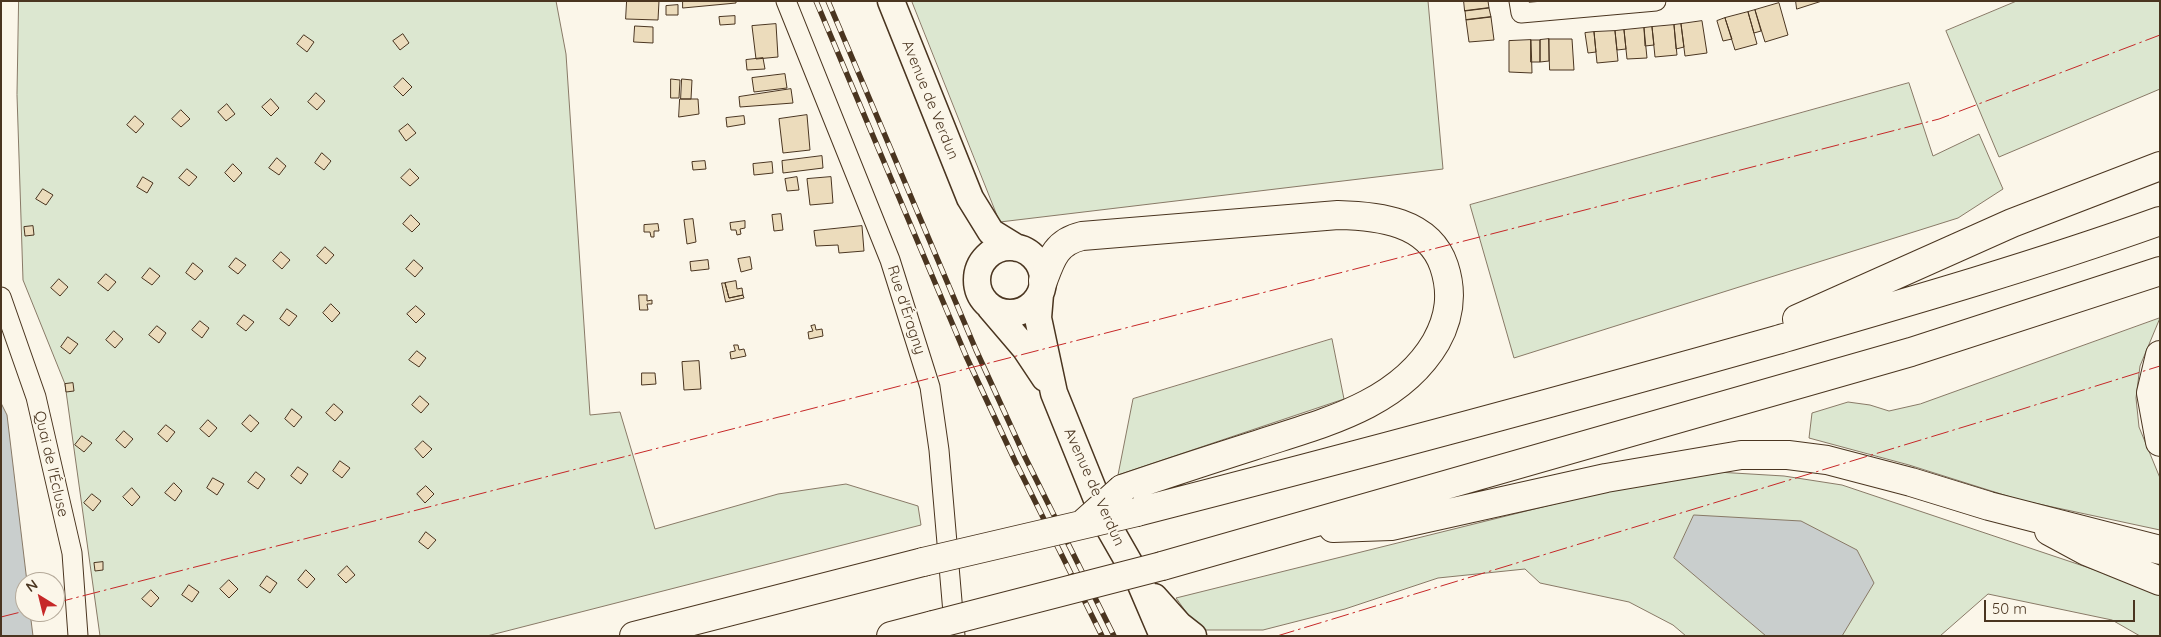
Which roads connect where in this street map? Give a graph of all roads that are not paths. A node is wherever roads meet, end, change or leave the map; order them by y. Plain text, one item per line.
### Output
1 (786, 1) edge
2 (891, 1) edge
3 (1519, 1) edge
4 (1656, 1) edge
5 (2160, 166) edge
6 (970, 198) junction
7 (2160, 221) edge
8 (1017, 248) junction
9 (2160, 271) edge
10 (977, 273) junction
11 (1041, 288) junction
12 (1, 297) edge
13 (990, 307) junction
14 (2160, 355) edge
15 (1707, 360) junction
16 (1054, 393) junction
17 (2160, 442) edge
18 (2018, 513) junction
19 (1082, 526) junction
20 (1289, 530) junction
21 (2160, 550) edge
22 (1139, 580) junction
23 (2160, 581) edge
24 (944, 630) edge
25 (78, 636) edge
26 (634, 636) edge
27 (891, 636) edge
28 (1163, 636) edge
29 (1193, 636) edge

1 - 24 street, Rue d'Éragny
2 - 6 main road, Avenue de Verdun
3 - 4 street
5 - 15 highway
6 - 8 main road, Avenue de Verdun
6 - 10 main road, Avenue de Verdun
7 - 15 highway
8 - 10 main road
8 - 11 main road
9 - 20 highway
10 - 13 main road
11 - 13 main road
11 - 16 main road, Avenue de Verdun
11 - 19 highway, bridge
12 - 25 street, Quai de l'Écluse
13 - 16 main road, Avenue de Verdun
14 - 17 highway
15 - 19 highway, bridge
16 - 22 main road, Avenue de Verdun
18 - 20 highway
18 - 21 highway
18 - 23 highway
19 - 26 highway, bridge
20 - 24 highway, bridge
22 - 28 main road, Avenue de Verdun
22 - 29 main road, Avenue de Verdun
24 - 27 highway

